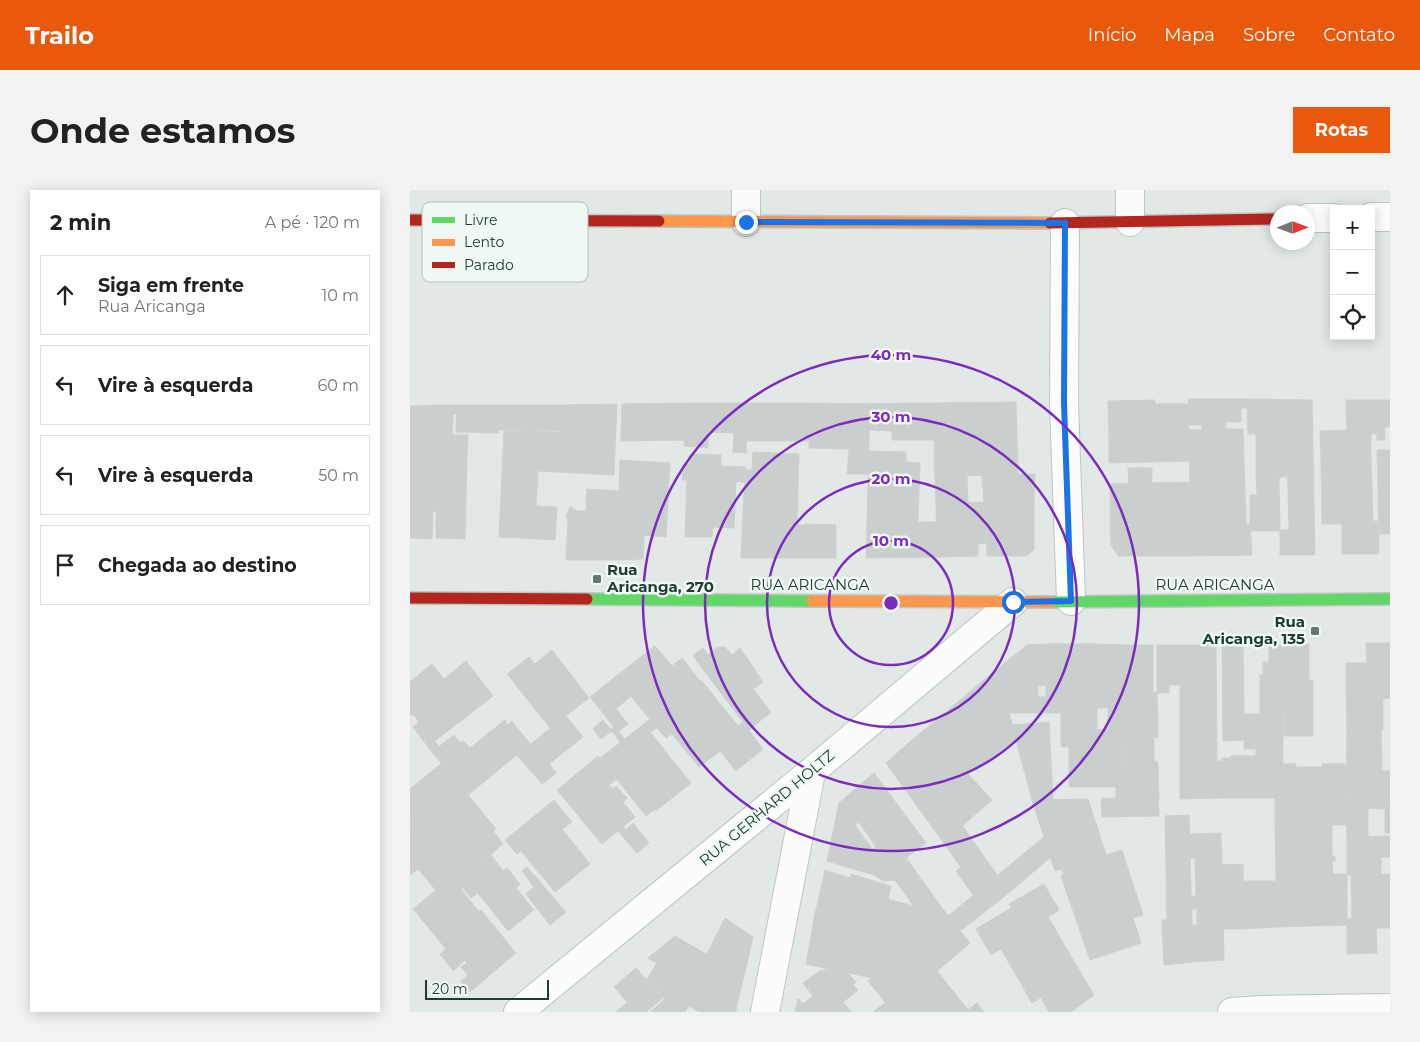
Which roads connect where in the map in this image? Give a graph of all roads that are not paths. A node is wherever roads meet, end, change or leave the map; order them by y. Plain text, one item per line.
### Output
1 (746, 190) edge
2 (1130, 190) edge
3 (1390, 216) edge
4 (1375, 217) edge
5 (1315, 218) edge
6 (1330, 218) edge
7 (1270, 219) edge
8 (588, 221) edge
9 (746, 222) junction
10 (1130, 222) junction
11 (1065, 223) junction
12 (410, 598) edge
13 (1390, 598) edge
14 (1071, 601) junction
15 (1013, 602) junction
16 (811, 772) junction
17 (1390, 1008) edge
18 (518, 1012) edge
19 (765, 1012) edge
20 (1232, 1012) edge

1 - 9 street
2 - 10 street
3 - 4 street
5 - 6 street
7 - 10 street
8 - 9 street
9 - 11 street
10 - 11 street
11 - 14 street
12 - 15 street, RUA ARICANGA
13 - 14 street, RUA ARICANGA
14 - 15 street, RUA ARICANGA
15 - 16 street, RUA GERHARD HOLTZ
16 - 18 street, RUA GERHARD HOLTZ
16 - 19 street
17 - 20 street

